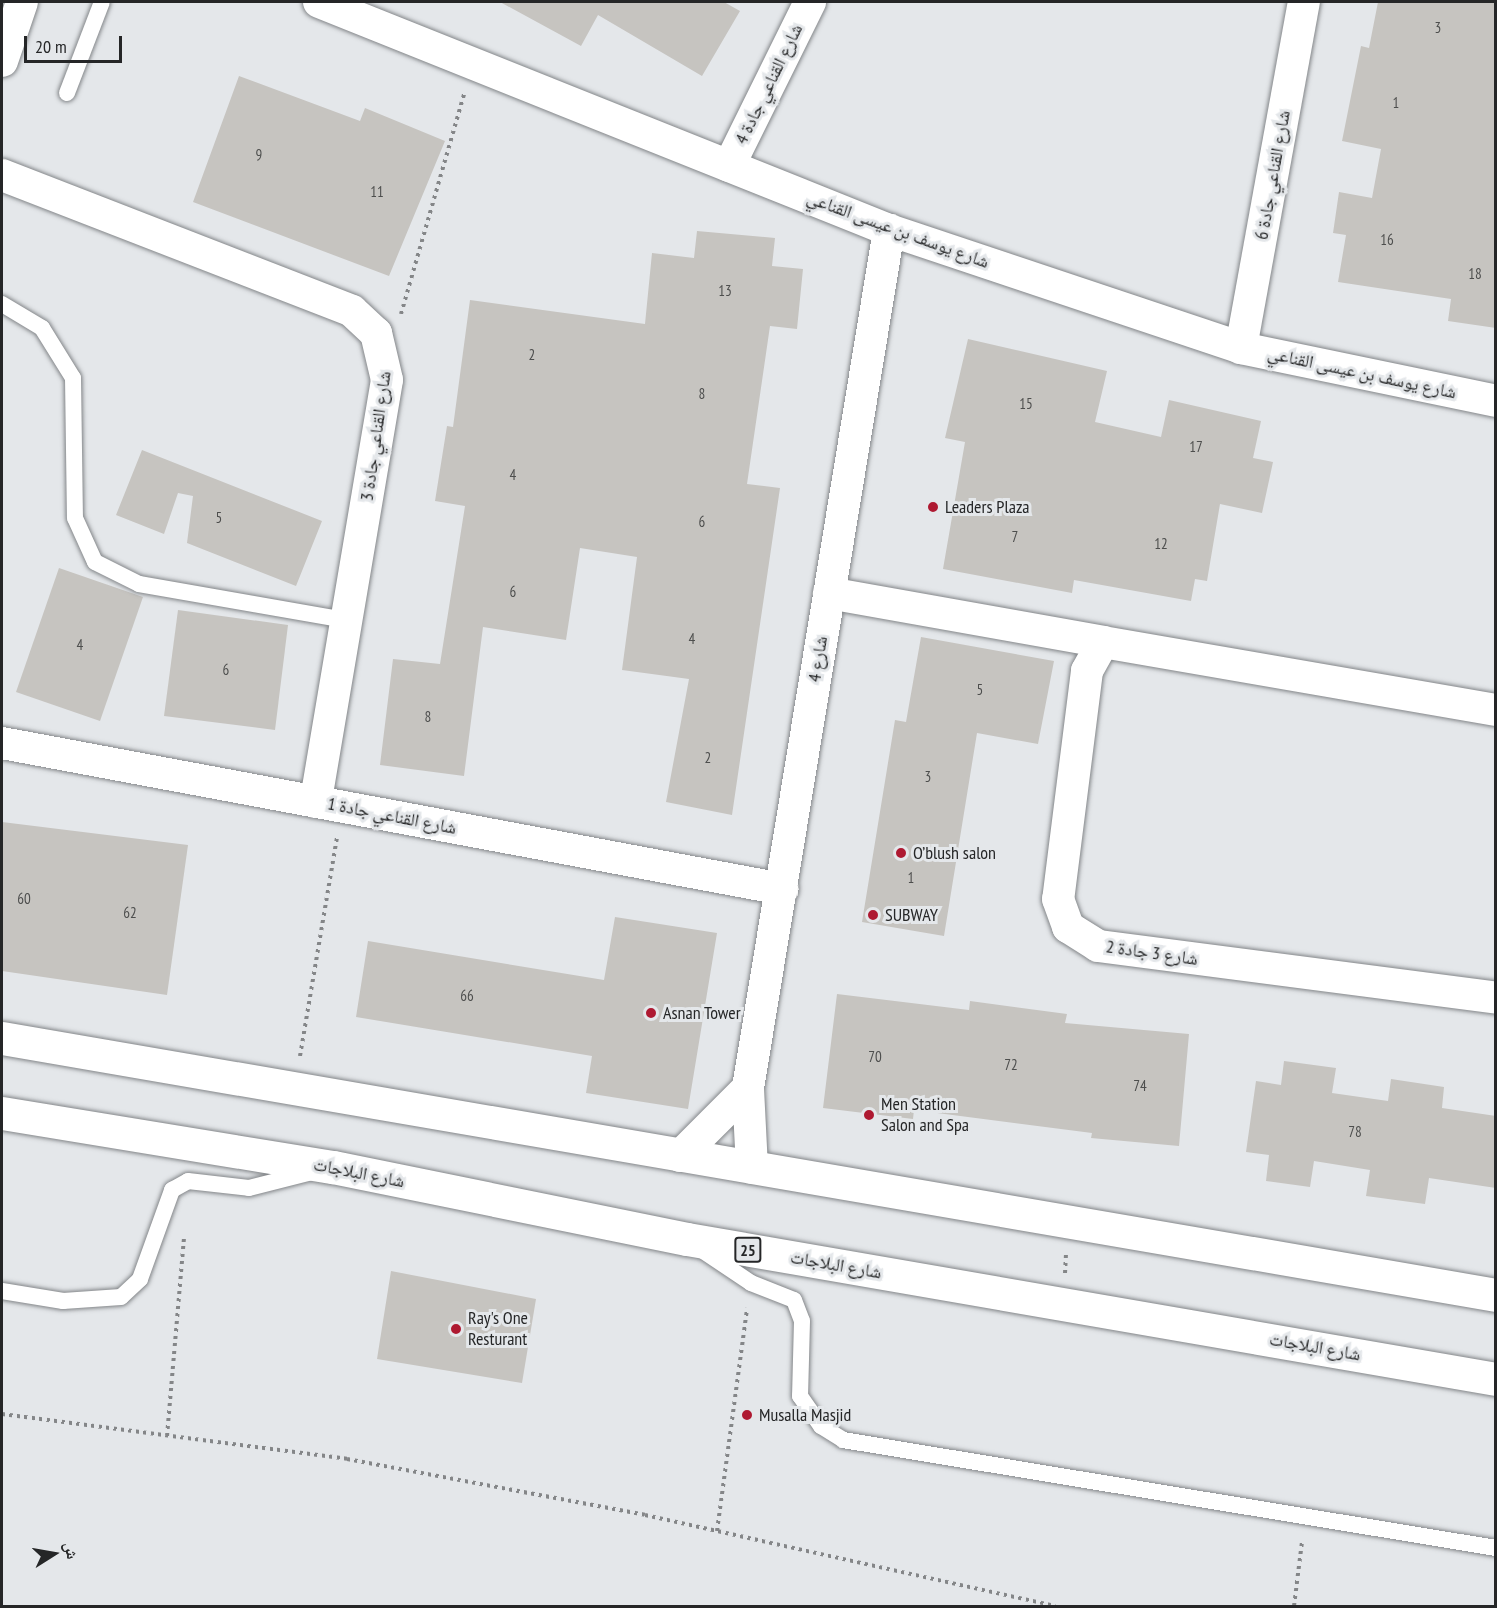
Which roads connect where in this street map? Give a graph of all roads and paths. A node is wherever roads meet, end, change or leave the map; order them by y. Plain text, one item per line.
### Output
1 (22, 2) edge
2 (102, 2) edge
3 (319, 2) edge
4 (810, 2) edge
5 (1304, 2) edge
6 (355, 8) edge
7 (2, 61) edge
8 (473, 63) junction
9 (67, 93) dead end
10 (729, 166) junction
11 (2, 175) edge
12 (889, 230) junction
13 (2, 304) edge
14 (1241, 348) junction
15 (387, 364) junction
16 (1496, 401) edge
17 (829, 593) junction
18 (346, 620) junction
19 (1102, 642) junction
20 (1496, 710) edge
21 (2, 743) edge
22 (329, 804) junction
23 (782, 889) junction
24 (1496, 998) edge
25 (2, 1038) edge
26 (748, 1088) junction
27 (295, 1089) junction
28 (2, 1113) edge
29 (680, 1156) junction
30 (333, 1167) junction
31 (752, 1168) junction
32 (188, 1180) junction
33 (1069, 1220) junction
34 (687, 1239) junction
35 (751, 1283) junction
36 (2, 1291) edge
37 (1496, 1295) edge
38 (1063, 1305) junction
39 (1496, 1379) edge
40 (2, 1414) edge
41 (167, 1436) junction
42 (1305, 1516) junction
43 (717, 1531) junction
44 (1496, 1548) edge
45 (1055, 1606) edge
46 (1294, 1606) edge

1 - 7 street
2 - 9 lane
3 - 6 street, شارع يوسف بن عيسى القناعي
4 - 10 street, شارع القناعي جادة 4
5 - 14 street, شارع القناعي جادة 6
6 - 8 street, شارع يوسف بن عيسى القناعي
8 - 10 street, شارع يوسف بن عيسى القناعي
8 - 15 path
10 - 12 street, شارع يوسف بن عيسى القناعي
11 - 15 street, شارع القناعي جادة 3
12 - 14 street, شارع يوسف بن عيسى القناعي
12 - 17 street, شارع 4
13 - 18 lane
14 - 16 street, شارع يوسف بن عيسى القناعي
15 - 18 street, شارع القناعي جادة 3
17 - 19 street
17 - 23 street, شارع 4
18 - 22 street, شارع القناعي جادة 3
19 - 20 street
19 - 24 street, شارع 3 جادة 2
21 - 22 street, شارع القناعي جادة 1
22 - 23 street, شارع القناعي جادة 1
22 - 27 path
23 - 26 street, شارع 4
25 - 27 main road
26 - 29 street
26 - 31 street, شارع 4
27 - 29 main road
28 - 30 main road, شارع البلاجات / 25
29 - 31 main road
30 - 32 lane
30 - 34 main road, شارع البلاجات / 25
31 - 33 main road
32 - 36 lane
32 - 41 path
33 - 37 main road
33 - 38 path
34 - 35 lane
34 - 38 main road, شارع البلاجات / 25
35 - 42 lane
35 - 43 path
38 - 39 main road, شارع البلاجات / 25
40 - 41 path
41 - 43 path
42 - 44 lane
42 - 46 path
43 - 45 path

